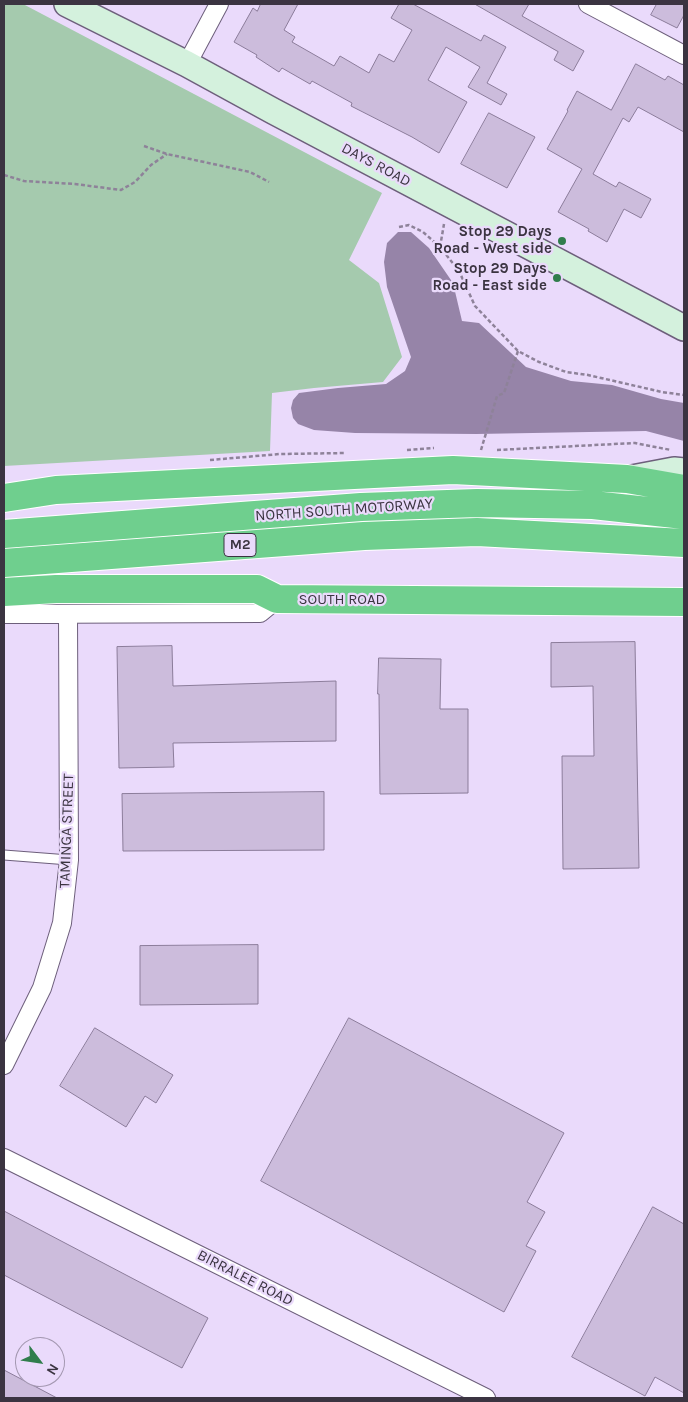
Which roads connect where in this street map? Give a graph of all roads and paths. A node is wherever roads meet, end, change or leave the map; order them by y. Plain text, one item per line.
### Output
1 (67, 4) edge
2 (219, 4) edge
3 (588, 4) edge
4 (684, 55) edge
5 (187, 64) junction
6 (144, 146) dead end
7 (167, 154) junction
8 (4, 175) edge
9 (269, 182) dead end
10 (444, 222) dead end
11 (399, 227) dead end
12 (440, 248) junction
13 (684, 328) edge
14 (518, 351) junction
15 (684, 395) edge
16 (400, 450) dead end
17 (430, 460) junction
18 (683, 484) edge
19 (4, 498) edge
20 (4, 534) edge
21 (684, 543) edge
22 (4, 563) edge
23 (4, 592) edge
24 (277, 599) junction
25 (683, 602) edge
26 (4, 614) edge
27 (68, 614) junction
28 (4, 854) edge
29 (69, 860) junction
30 (4, 1065) edge
31 (4, 1158) edge
32 (486, 1398) edge

1 - 5 street, DAYS ROAD
2 - 5 street
3 - 4 street
5 - 13 street, DAYS ROAD
6 - 7 path
7 - 8 path
7 - 9 path
10 - 12 path
11 - 12 path
12 - 14 path
14 - 15 path
14 - 18 path
16 - 17 path
17 - 18 highway
17 - 19 highway
18 - 20 highway, NORTH SOUTH MOTORWAY / M2
21 - 22 highway, NORTH SOUTH MOTORWAY / M2
23 - 24 highway
24 - 25 highway, SOUTH ROAD
24 - 27 street, SOUTH ROAD
26 - 27 street, SOUTH ROAD
27 - 29 street, TAMINGA STREET
28 - 29 lane
29 - 30 street, TAMINGA STREET
31 - 32 street, BIRRALEE ROAD

